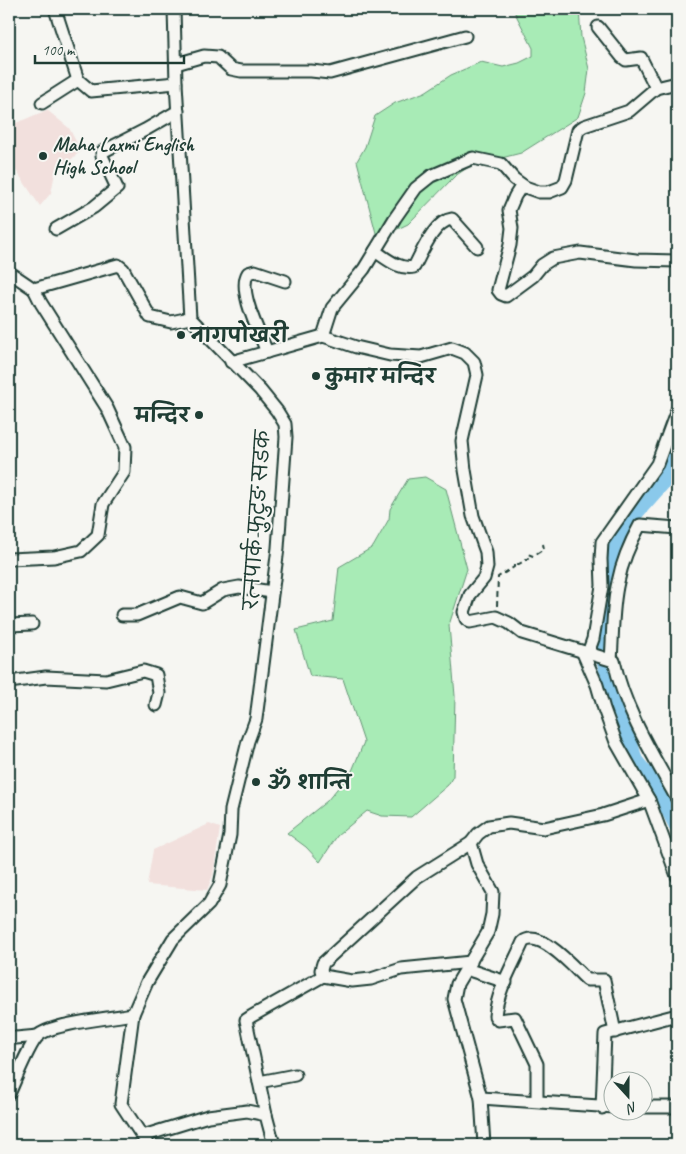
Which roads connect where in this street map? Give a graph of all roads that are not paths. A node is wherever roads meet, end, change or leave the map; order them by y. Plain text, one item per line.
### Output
1 (55, 9) edge
2 (174, 9) edge
3 (598, 27) dead end
4 (465, 36) dead end
5 (176, 64) junction
6 (78, 80) junction
7 (176, 83) junction
8 (677, 83) edge
9 (656, 88) junction
10 (42, 102) dead end
11 (178, 111) junction
12 (522, 184) junction
13 (56, 229) dead end
14 (477, 247) dead end
15 (375, 251) junction
16 (677, 261) edge
17 (9, 272) edge
18 (284, 281) dead end
19 (34, 289) junction
20 (190, 318) junction
21 (323, 336) junction
22 (267, 352) junction
23 (231, 362) junction
24 (677, 410) edge
25 (677, 528) edge
26 (9, 559) edge
27 (272, 592) junction
28 (122, 615) dead end
29 (32, 624) dead end
30 (9, 625) edge
31 (585, 653) junction
32 (609, 660) junction
33 (9, 682) edge
34 (156, 706) dead end
35 (677, 799) edge
36 (649, 800) junction
37 (471, 842) junction
38 (677, 876) edge
39 (469, 965) junction
40 (323, 976) junction
41 (506, 982) junction
42 (133, 1014) junction
43 (677, 1015) edge
44 (615, 1032) junction
45 (38, 1036) junction
46 (9, 1037) edge
47 (607, 1072) edge
48 (295, 1075) dead end
49 (260, 1082) junction
50 (9, 1094) edge
51 (481, 1098) junction
52 (537, 1101) junction
53 (604, 1107) edge
54 (654, 1107) edge
55 (677, 1107) edge
56 (266, 1115) junction
57 (145, 1141) edge
58 (274, 1145) edge
59 (484, 1145) edge

1 - 6 street
2 - 5 street
3 - 9 street
4 - 5 street
5 - 7 street
6 - 7 street
6 - 10 street
7 - 11 street
8 - 9 street
9 - 12 street
11 - 13 street
11 - 20 street
12 - 15 street
12 - 16 street
14 - 15 street
15 - 21 street
17 - 19 street
18 - 22 street
19 - 20 street
19 - 26 street
20 - 23 street, रत्नपार्क-फुटुङ सडक
21 - 22 street
21 - 31 street
22 - 23 street
23 - 27 street, रत्नपार्क-फुटुङ सडक
24 - 31 street
25 - 32 street
27 - 28 street
27 - 42 street, रत्नपार्क-फुटुङ सडक
29 - 30 street
31 - 32 street
31 - 36 street
32 - 35 street
33 - 34 street
36 - 37 street
36 - 38 street
37 - 39 street
37 - 40 street
39 - 40 street
39 - 41 street
39 - 51 street
40 - 49 street
41 - 44 street
41 - 52 street
42 - 45 street
42 - 57 street, रत्नपार्क-फुटुङ सडक
43 - 44 street
44 - 47 street
45 - 46 street
45 - 50 street
48 - 49 street
49 - 56 street
51 - 52 street
51 - 59 street
52 - 53 street
54 - 55 street
56 - 57 street
56 - 58 street

